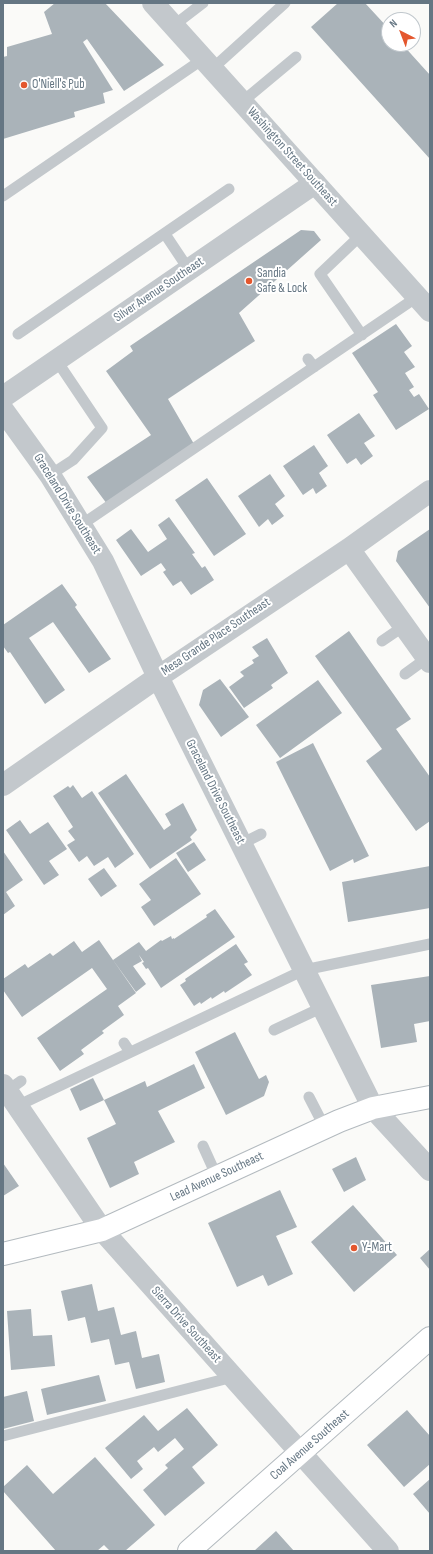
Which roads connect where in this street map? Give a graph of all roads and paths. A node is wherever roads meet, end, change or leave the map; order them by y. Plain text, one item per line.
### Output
1 (153, 3) edge
2 (203, 3) edge
3 (284, 3) edge
4 (173, 26) junction
5 (296, 57) dead end
6 (207, 64) junction
7 (242, 102) junction
8 (315, 184) junction
9 (229, 189) dead end
10 (3, 196) edge
11 (165, 234) junction
12 (362, 235) junction
13 (189, 270) junction
14 (423, 304) edge
15 (18, 334) dead end
16 (362, 335) junction
17 (57, 361) junction
18 (3, 397) edge
19 (3, 410) edge
20 (50, 475) junction
21 (430, 491) edge
22 (81, 525) junction
23 (349, 549) junction
24 (404, 626) junction
25 (382, 641) dead end
26 (429, 660) edge
27 (406, 674) dead end
28 (158, 677) junction
29 (3, 785) edge
30 (261, 834) dead end
31 (241, 844) junction
32 (430, 944) edge
33 (304, 970) junction
34 (323, 1007) junction
35 (274, 1030) dead end
36 (12, 1091) edge
37 (309, 1097) dead end
38 (430, 1097) edge
39 (373, 1108) junction
40 (325, 1128) junction
41 (203, 1146) dead end
42 (430, 1170) edge
43 (217, 1177) junction
44 (102, 1230) junction
45 (3, 1254) edge
46 (430, 1338) edge
47 (233, 1377) junction
48 (3, 1436) edge
49 (301, 1453) junction
50 (189, 1551) edge
51 (388, 1551) edge

1 - 4 street, Washington Street Southeast
2 - 4 lane
3 - 6 lane
4 - 6 street, Washington Street Southeast
5 - 7 lane
6 - 7 street, Washington Street Southeast
6 - 10 lane
7 - 8 street, Washington Street Southeast
8 - 12 street, Washington Street Southeast
8 - 13 street, Silver Avenue Southeast
9 - 11 lane
11 - 13 lane
11 - 15 lane
12 - 14 street, Washington Street Southeast
12 - 16 lane
13 - 17 street, Silver Avenue Southeast
14 - 16 lane
16 - 22 lane
17 - 18 street, Silver Avenue Southeast
17 - 20 lane
19 - 20 street, Graceland Drive Southeast
20 - 22 street, Graceland Drive Southeast
21 - 23 street, Mesa Grande Place Southeast
22 - 28 street, Graceland Drive Southeast
23 - 24 street
23 - 28 street, Mesa Grande Place Southeast
24 - 25 lane
24 - 26 street
26 - 27 lane
28 - 29 street, Mesa Grande Place Southeast
28 - 31 street, Graceland Drive Southeast
30 - 31 lane
31 - 33 street, Graceland Drive Southeast
32 - 33 lane
33 - 34 street, Graceland Drive Southeast
33 - 36 lane
34 - 35 lane
34 - 39 street, Graceland Drive Southeast
36 - 44 street, Sierra Drive Southeast
37 - 40 lane
38 - 39 main road, Lead Avenue Southeast
39 - 40 main road, Lead Avenue Southeast
39 - 42 street, Graceland Drive Southeast
40 - 43 main road, Lead Avenue Southeast
41 - 43 lane
43 - 44 main road, Lead Avenue Southeast
44 - 45 main road, Lead Avenue Southeast
44 - 47 street, Sierra Drive Southeast
46 - 49 main road, Coal Avenue Southeast
47 - 48 lane
47 - 49 street, Sierra Drive Southeast
49 - 50 main road, Coal Avenue Southeast
49 - 51 street, Sierra Drive Southeast

